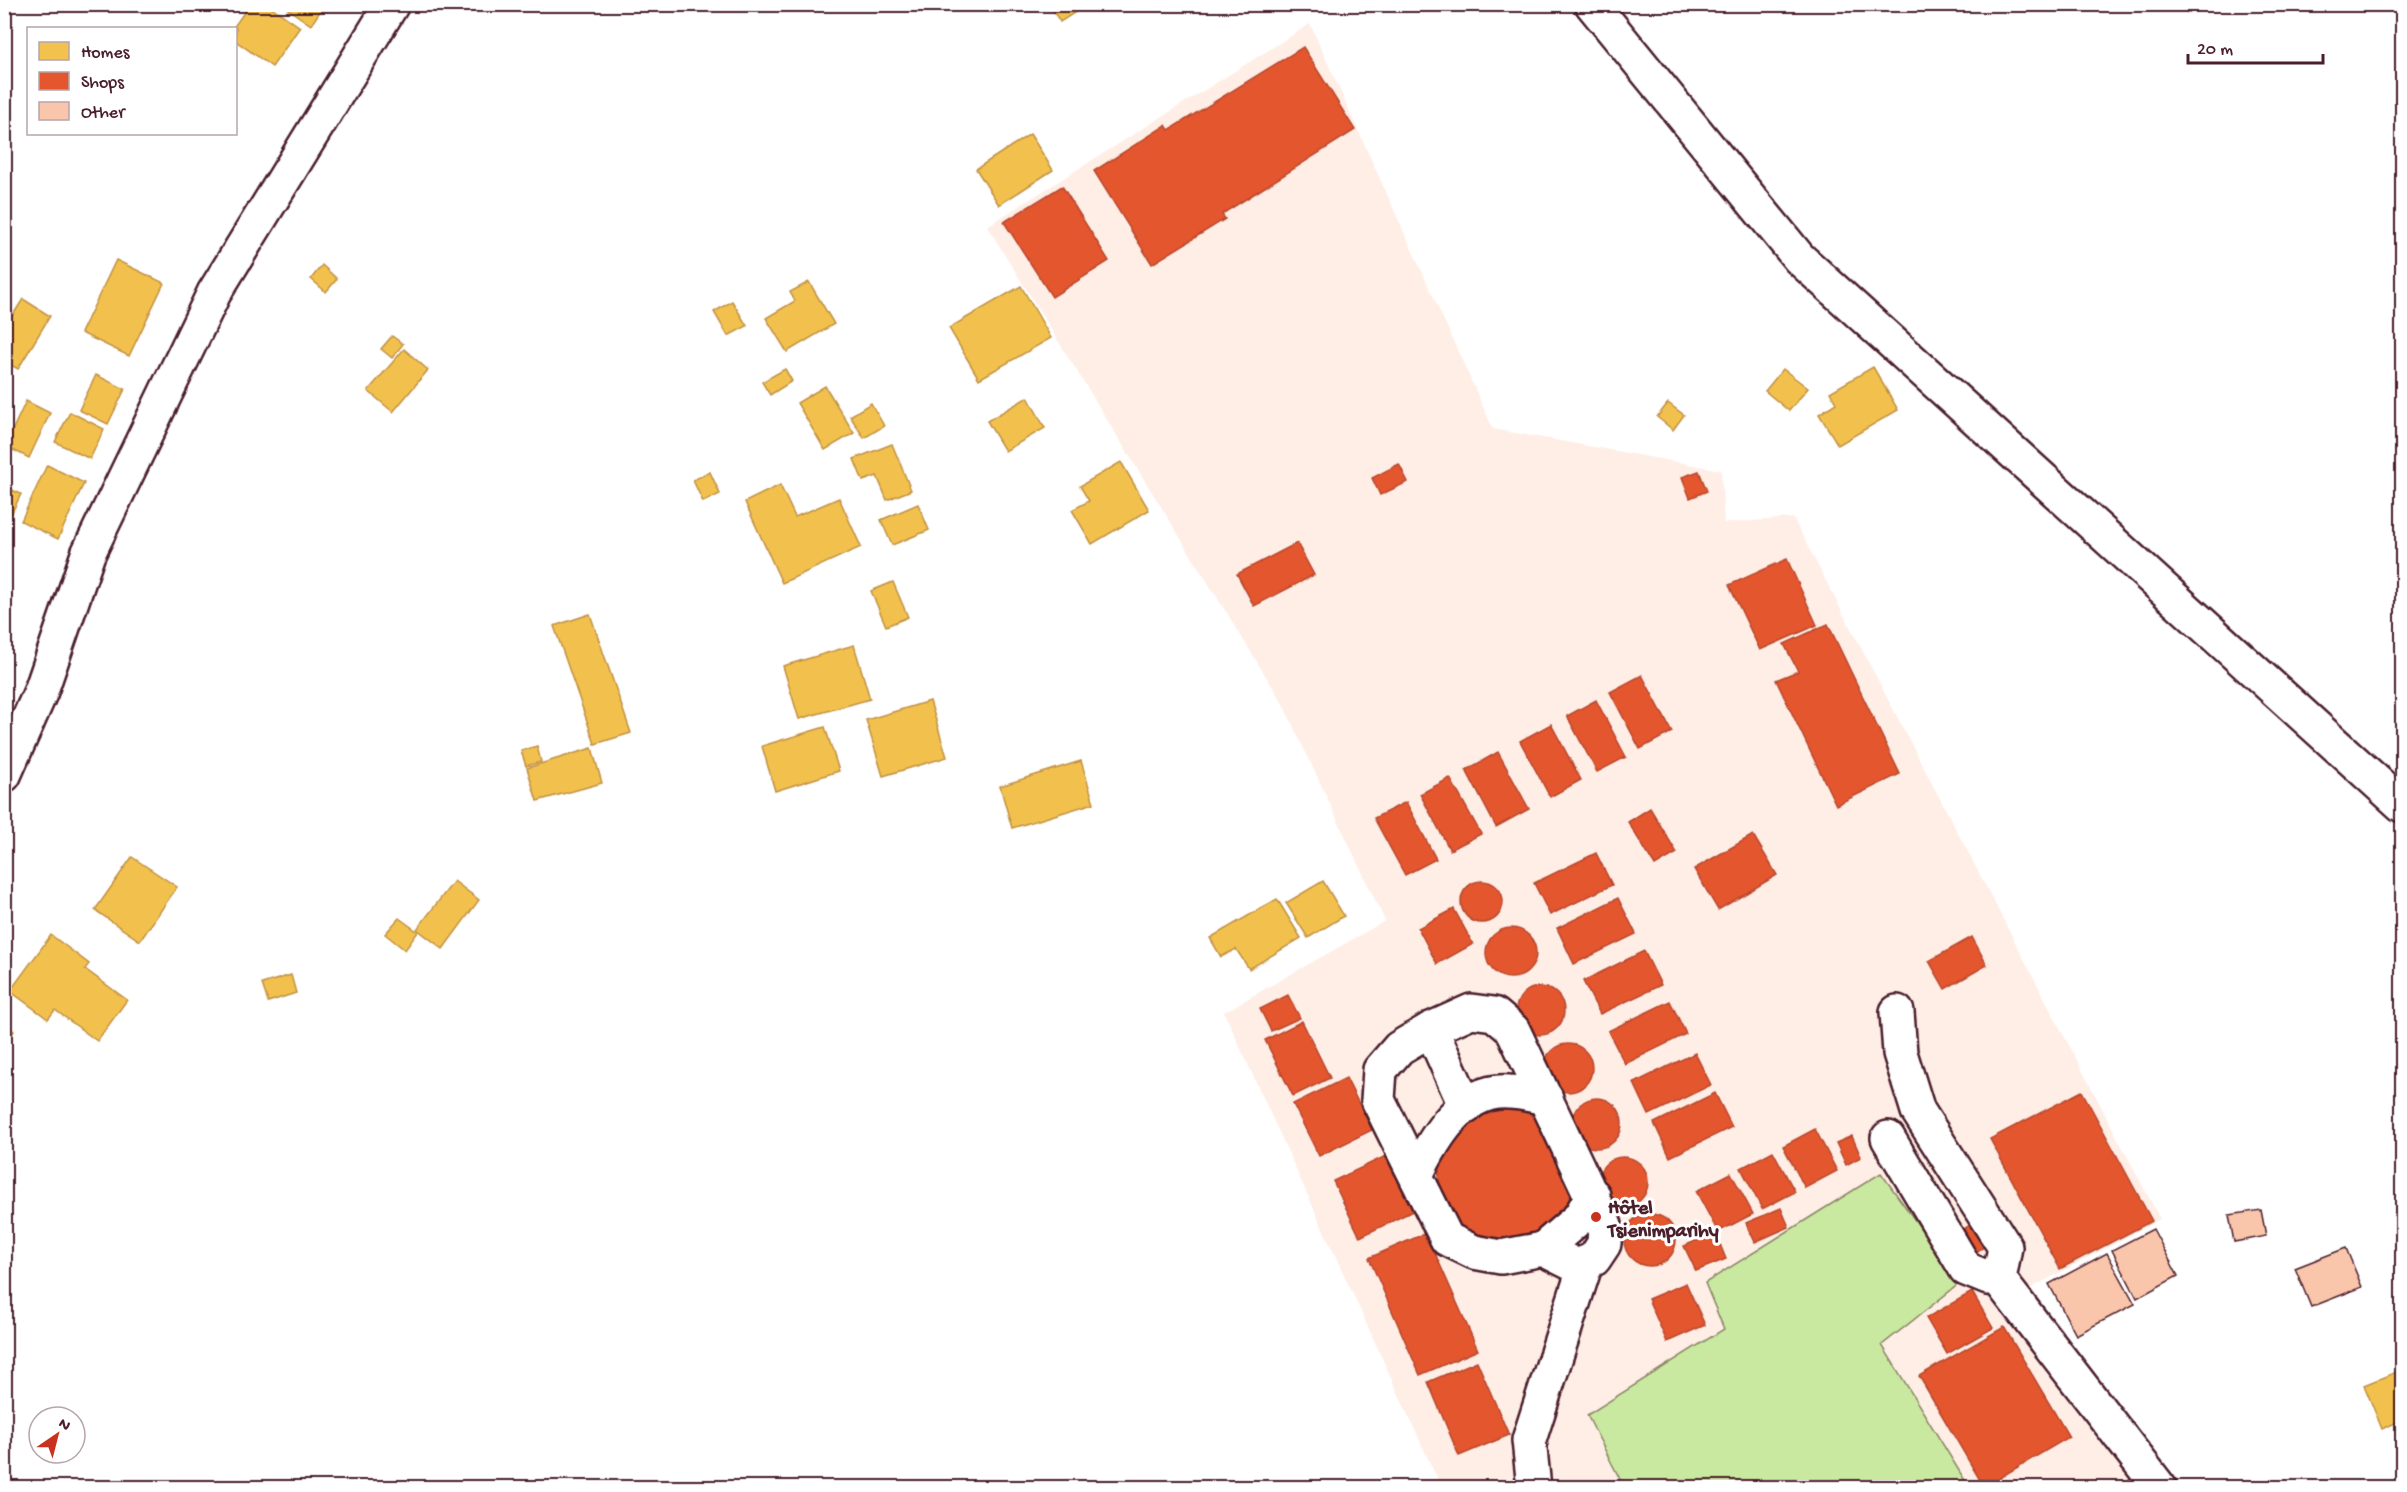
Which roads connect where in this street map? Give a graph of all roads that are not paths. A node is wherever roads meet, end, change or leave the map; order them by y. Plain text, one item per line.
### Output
1 (392, 4) edge
2 (1592, 4) edge
3 (4, 775) edge
4 (2403, 805) edge
5 (1897, 1012) dead end
6 (1431, 1029) junction
7 (1546, 1098) junction
8 (1466, 1107) junction
9 (1888, 1138) dead end
10 (1416, 1175) junction
11 (1593, 1195) junction
12 (1543, 1249) junction
13 (1586, 1263) junction
14 (1994, 1274) junction
15 (1534, 1488) edge
16 (2160, 1488) edge

1 - 3 street
2 - 4 street
5 - 14 street
6 - 7 street
6 - 8 street
6 - 10 street
7 - 8 street
7 - 11 street
8 - 10 street
9 - 14 street
10 - 12 street
11 - 12 street
11 - 13 street
12 - 13 street
13 - 15 street
14 - 16 street

